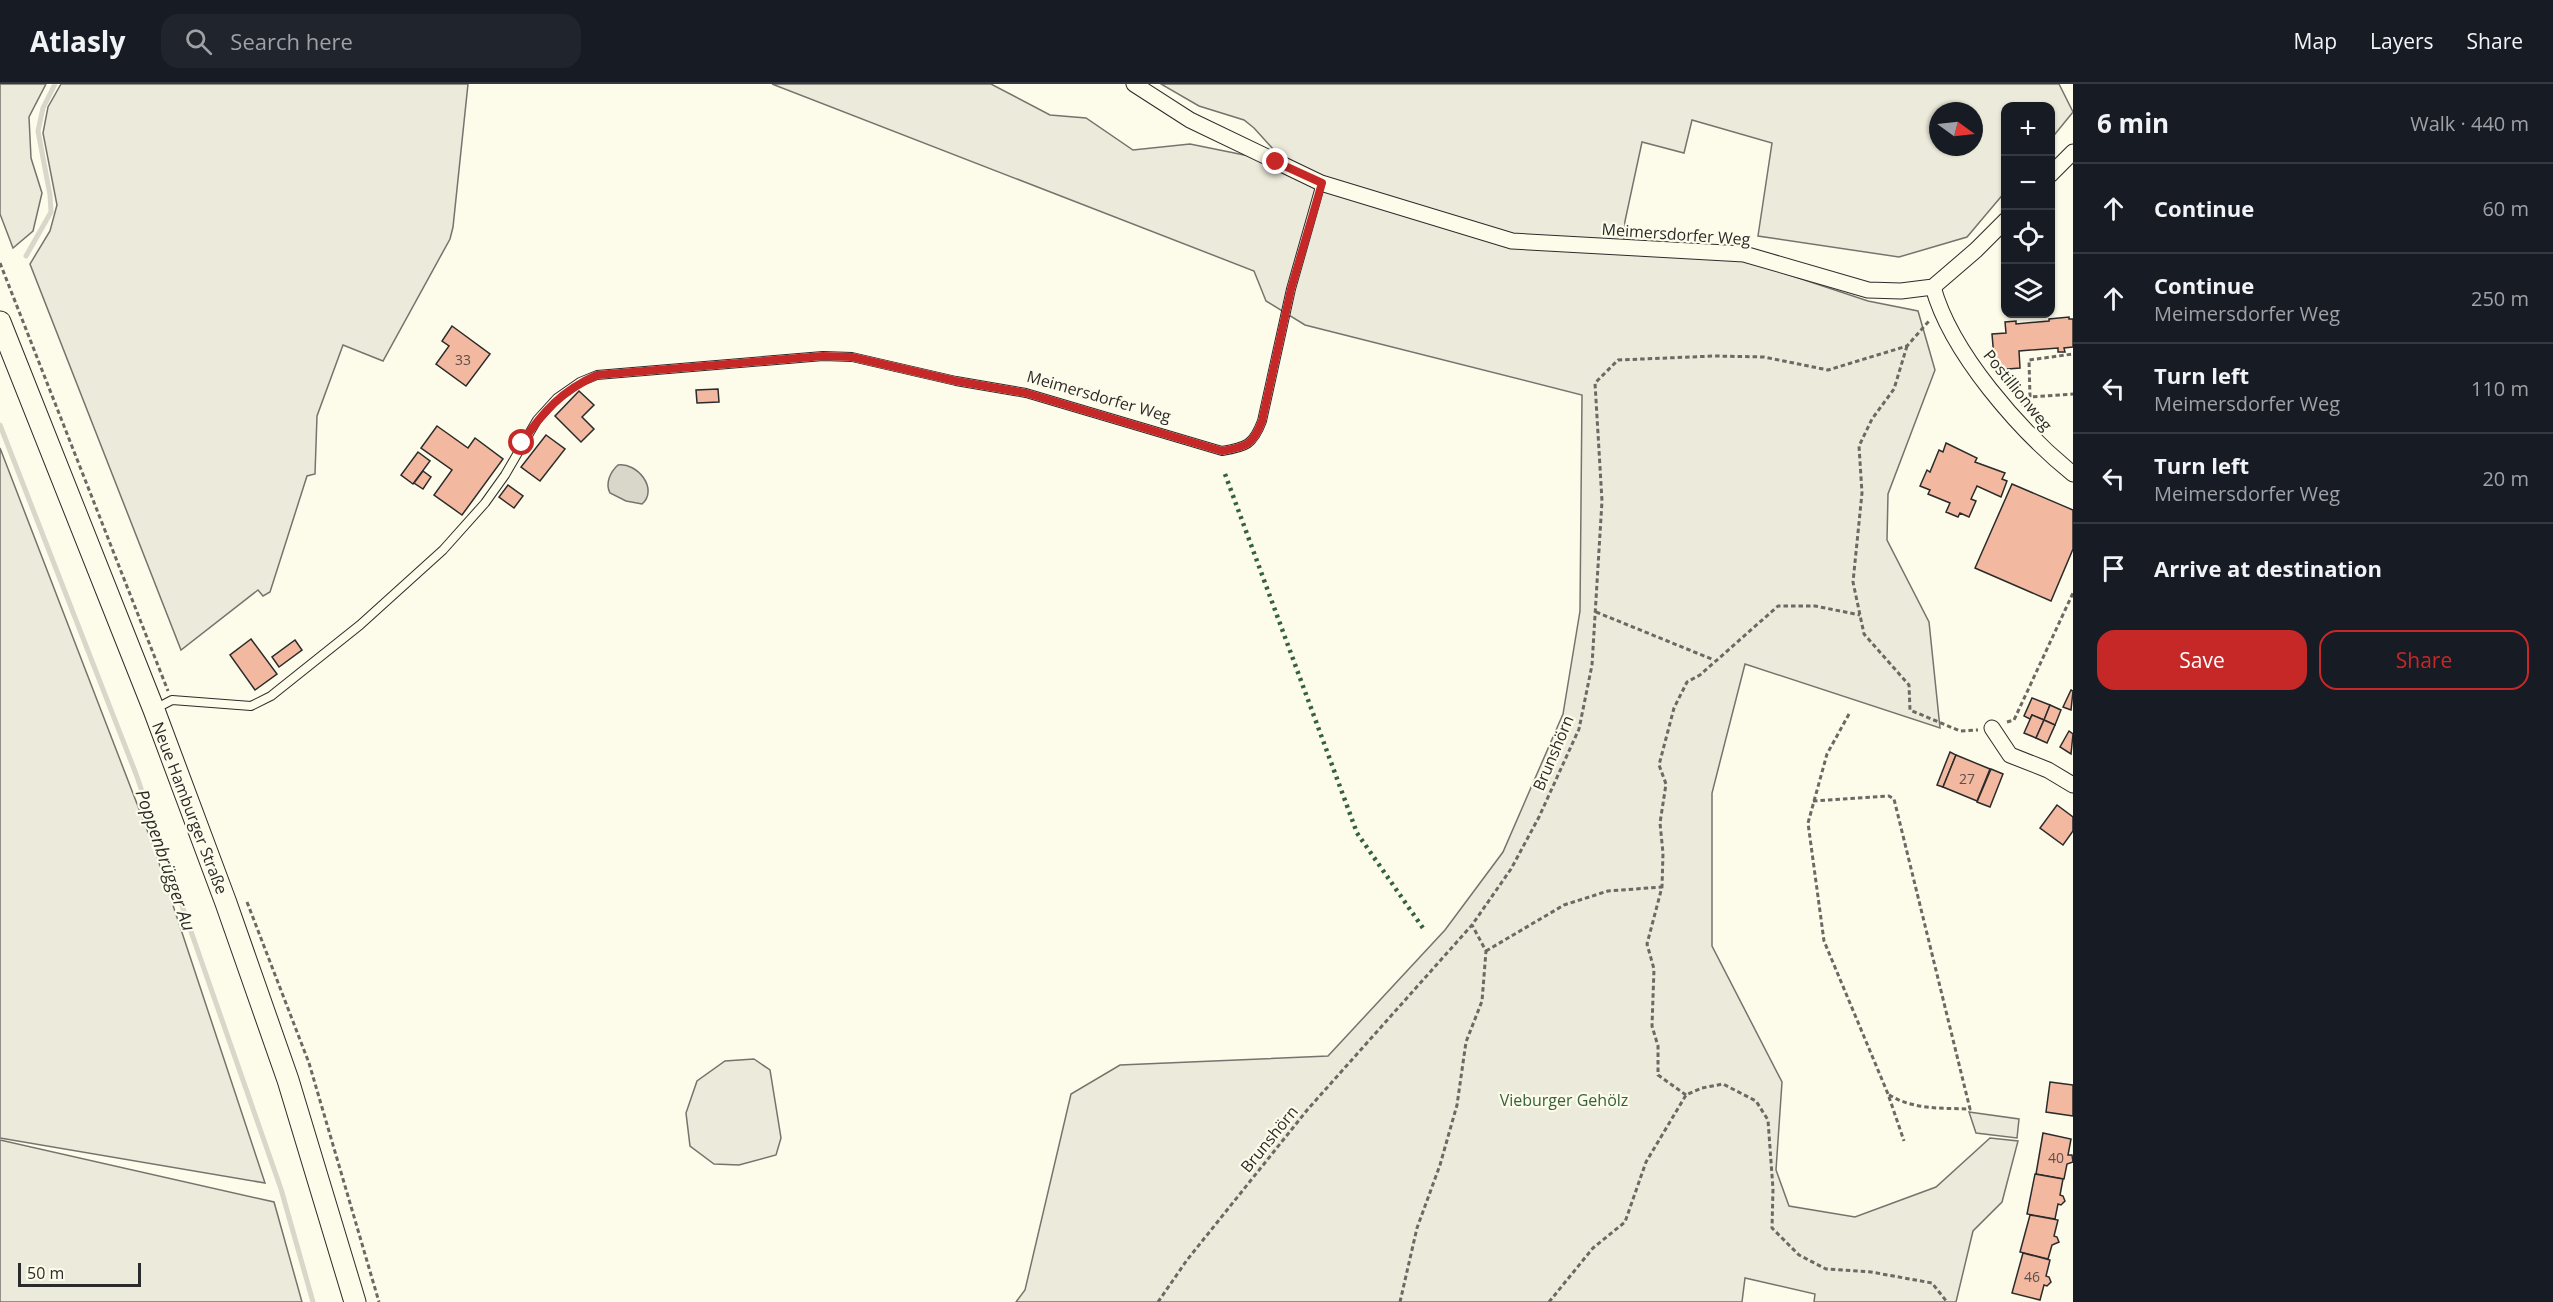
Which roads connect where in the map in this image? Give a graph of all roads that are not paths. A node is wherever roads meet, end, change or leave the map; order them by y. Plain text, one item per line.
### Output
1 (1134, 84) edge
2 (2073, 152) edge
3 (2055, 169) edge
4 (1322, 183) junction
5 (2001, 225) edge
6 (1933, 286) junction
7 (0, 322) edge
8 (2073, 474) edge
9 (154, 710) junction
10 (1992, 728) road end
11 (2073, 785) edge
12 (355, 1302) edge

1 - 4 street, Meimersdorfer Weg
2 - 3 street
4 - 6 street, Meimersdorfer Weg
4 - 9 lane, Meimersdorfer Weg
5 - 6 street
6 - 8 street, Postillionweg
7 - 9 main road, Neue Hamburger Straße
9 - 12 main road, Neue Hamburger Straße
10 - 11 street

